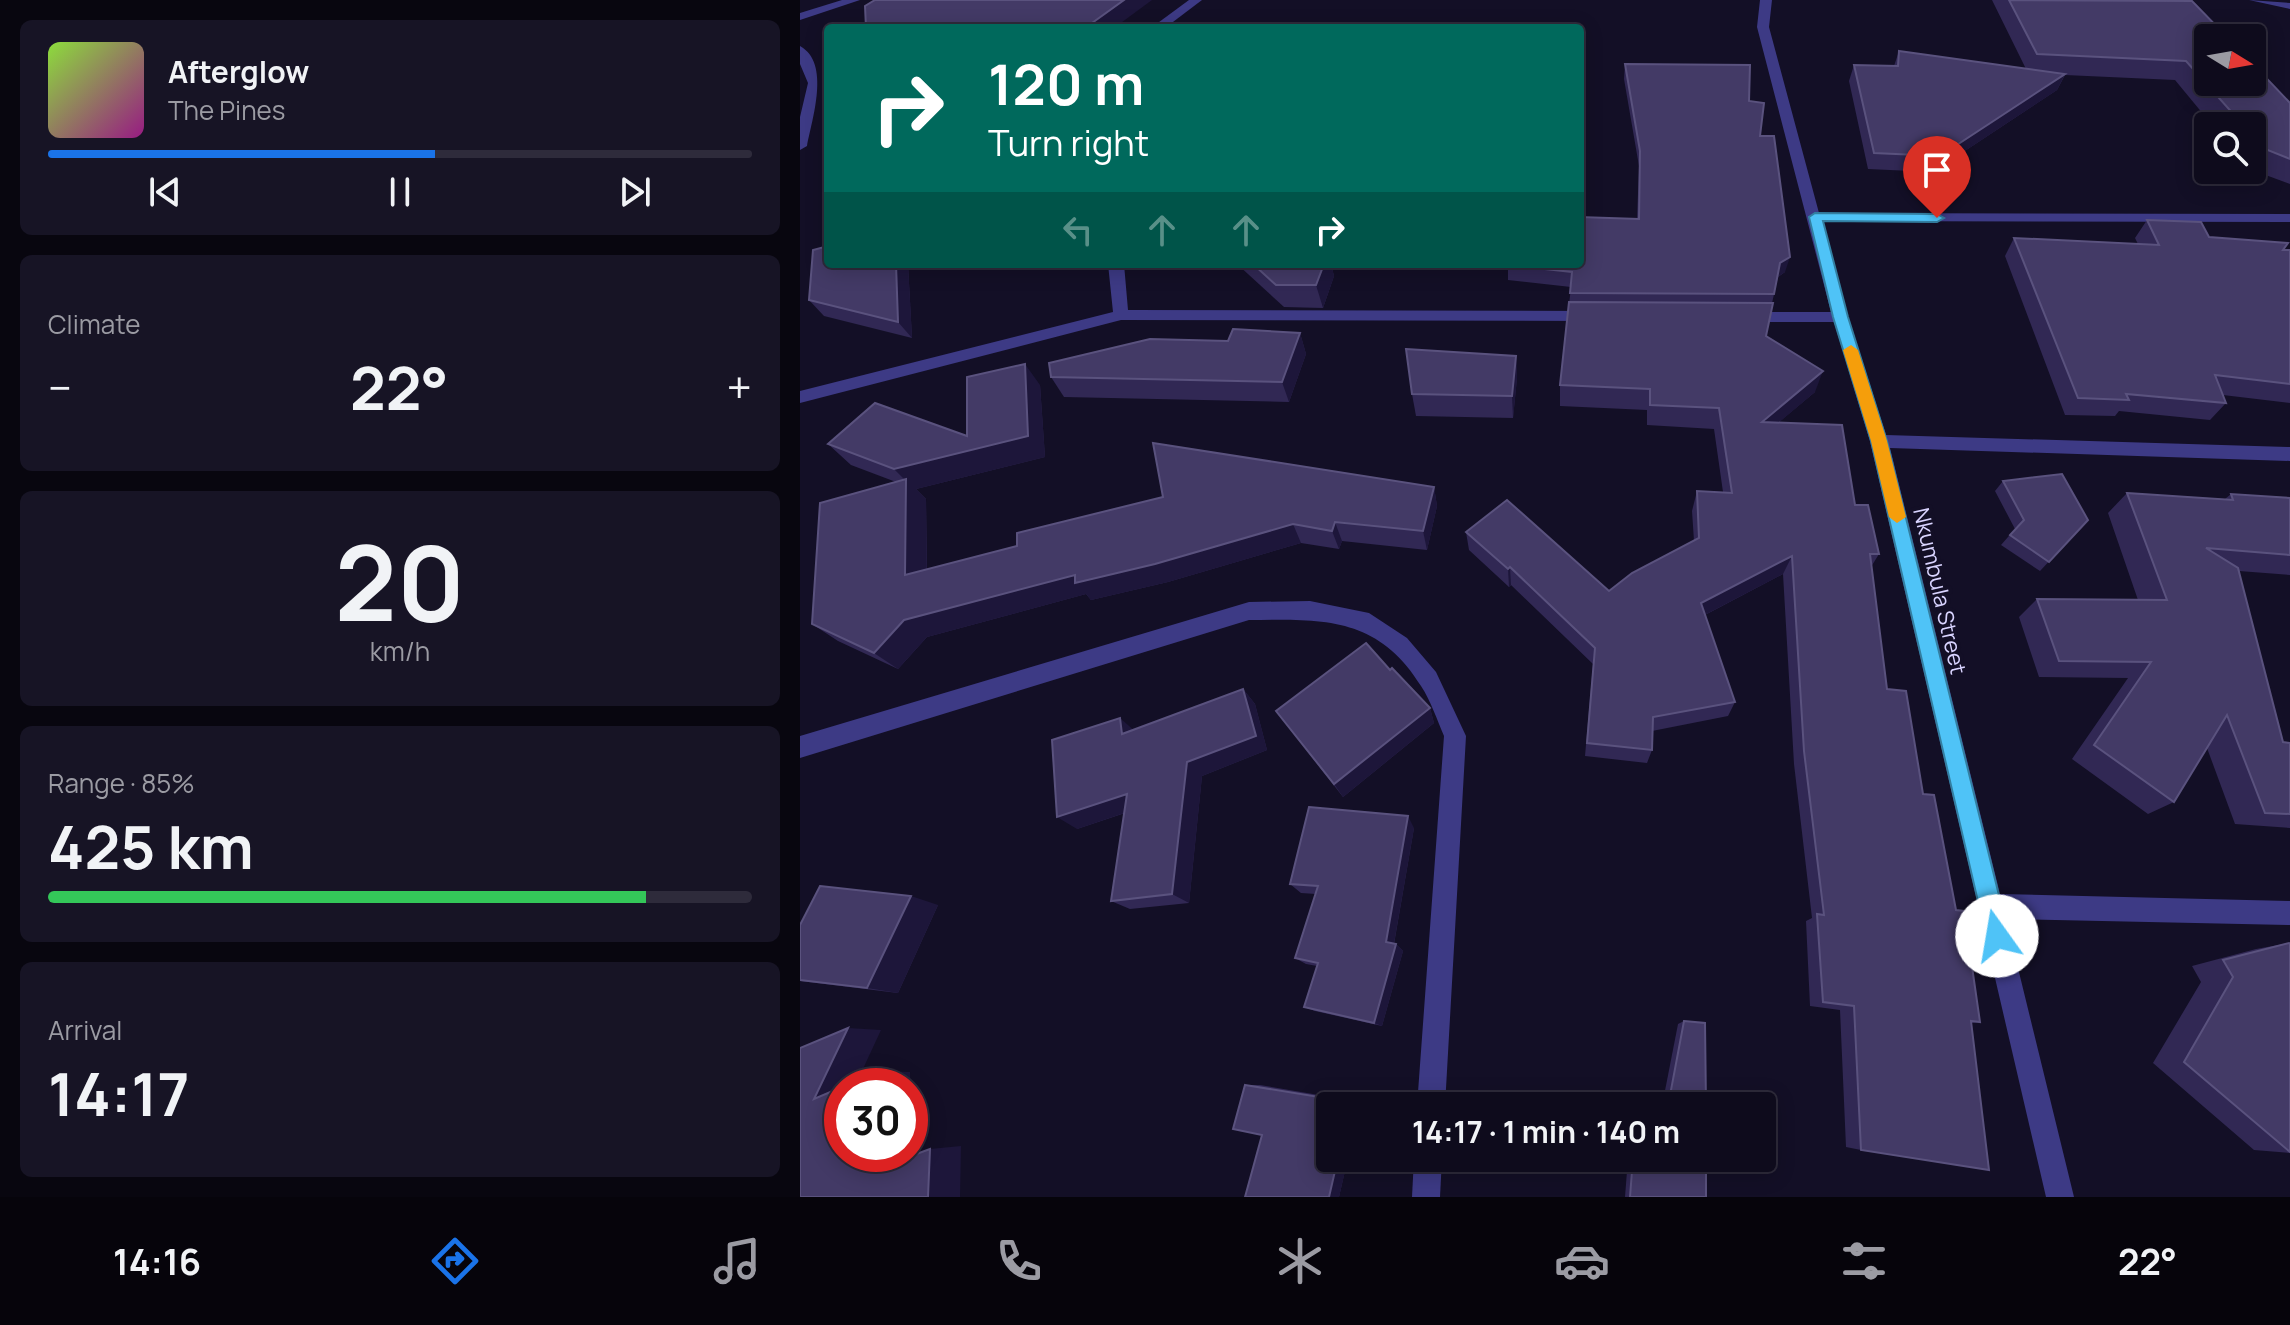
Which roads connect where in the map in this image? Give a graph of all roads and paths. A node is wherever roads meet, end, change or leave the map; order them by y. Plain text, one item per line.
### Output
1 (854, 0) edge
2 (1196, 0) edge
3 (1766, 0) edge
4 (2255, 0) edge
5 (2290, 6) edge
6 (800, 17) edge
7 (1163, 24) edge
8 (800, 50) edge
9 (807, 84) edge
10 (800, 146) edge
11 (1815, 217) junction
12 (2290, 218) edge
13 (1116, 268) edge
14 (1121, 315) junction
15 (1617, 316) edge
16 (1728, 317) edge
17 (1840, 317) junction
18 (800, 397) edge
19 (1879, 441) junction
20 (2290, 454) edge
21 (800, 747) edge
22 (1991, 906) junction
23 (2290, 913) edge
24 (1432, 1092) edge
25 (1427, 1172) edge
26 (1426, 1197) edge
27 (2060, 1197) edge

1 - 6 street
2 - 7 street
3 - 11 street, Nkumbula Street
4 - 5 street
8 - 9 street
9 - 10 street
11 - 12 street
11 - 17 street, Nkumbula Street
13 - 14 street
14 - 15 street
14 - 18 street
16 - 17 street
17 - 19 street, Nkumbula Street
19 - 20 street
19 - 22 street, Nkumbula Street
21 - 24 street
22 - 23 street
22 - 27 street, Nkumbula Street
25 - 26 street

